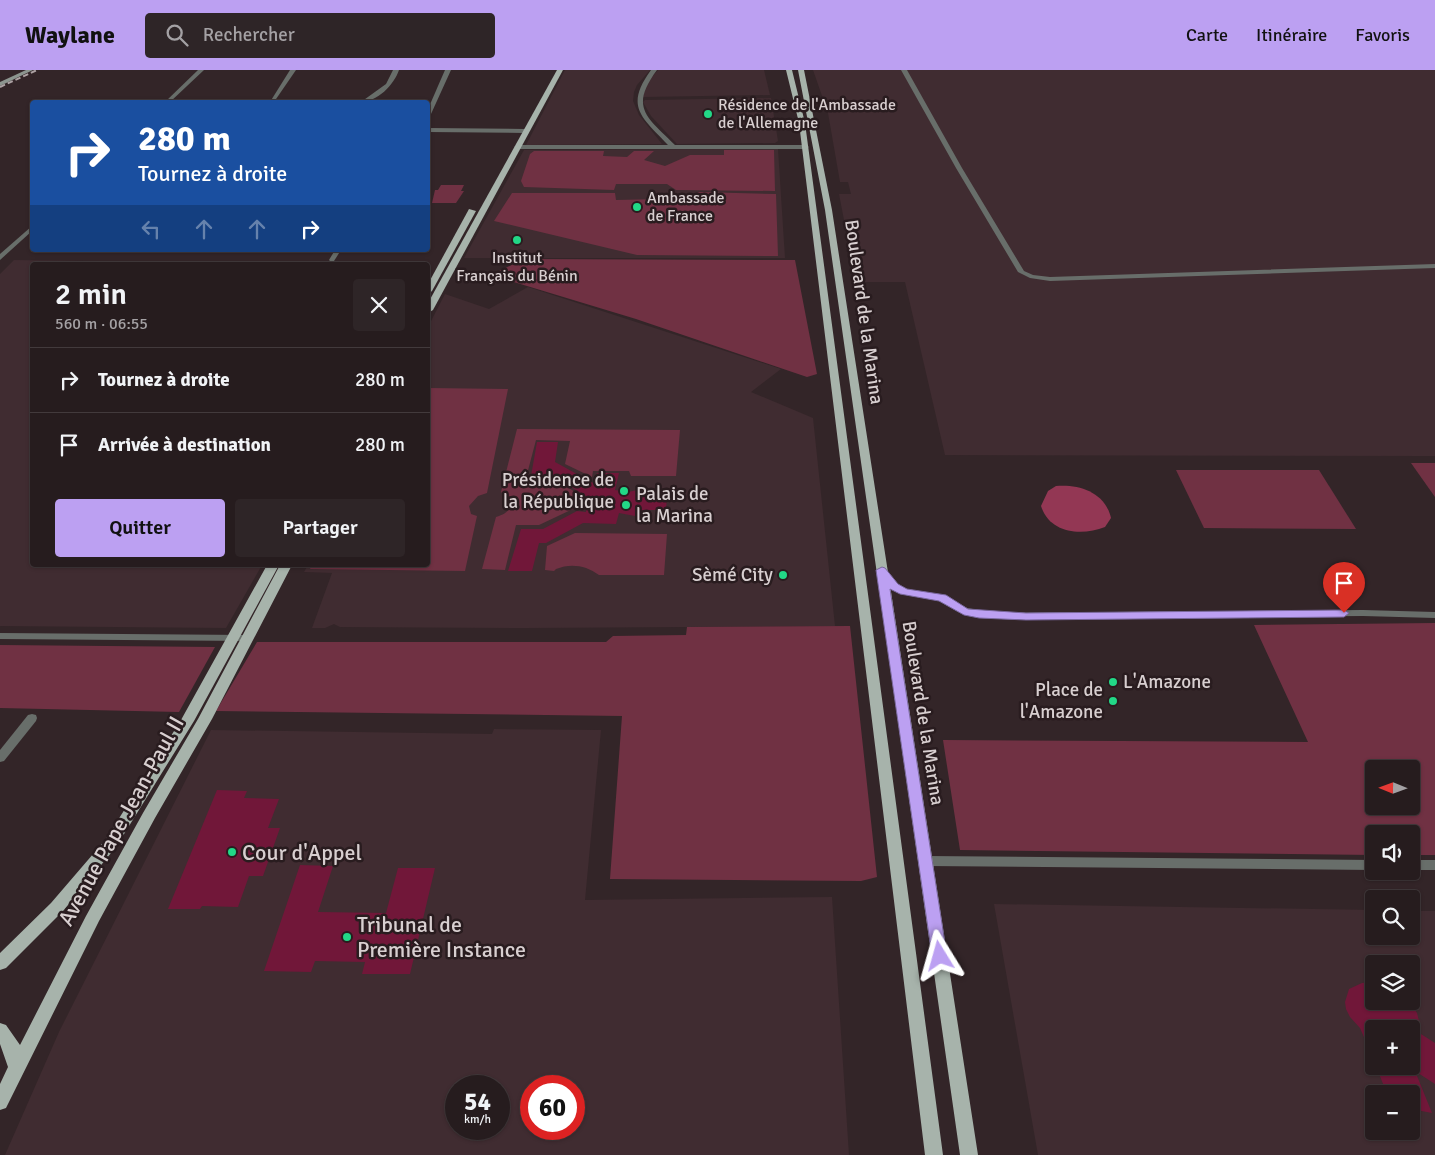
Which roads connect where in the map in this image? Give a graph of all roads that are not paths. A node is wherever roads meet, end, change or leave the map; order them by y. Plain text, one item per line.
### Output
1 (20, 70) edge
2 (30, 70) edge
3 (202, 70) edge
4 (293, 70) edge
5 (396, 70) edge
6 (448, 70) edge
7 (553, 70) edge
8 (560, 70) edge
9 (654, 70) edge
10 (789, 70) edge
11 (801, 70) edge
12 (904, 70) edge
13 (0, 79) edge
14 (0, 84) edge
15 (169, 100) edge
16 (273, 100) edge
17 (366, 100) edge
18 (430, 110) edge
19 (430, 130) edge
20 (521, 131) junction
21 (517, 147) junction
22 (806, 147) junction
23 (674, 148) junction
24 (30, 230) edge
25 (337, 252) edge
26 (0, 258) edge
27 (332, 260) dead end
28 (1435, 266) edge
29 (430, 294) edge
30 (838, 395) junction
31 (855, 396) junction
32 (840, 417) junction
33 (859, 421) junction
34 (272, 567) edge
35 (285, 567) edge
36 (882, 570) junction
37 (1435, 615) edge
38 (0, 636) edge
39 (232, 638) junction
40 (247, 638) junction
41 (32, 718) dead end
42 (0, 758) edge
43 (926, 861) junction
44 (1365, 865) edge
45 (1420, 865) edge
46 (1435, 865) edge
47 (0, 963) edge
48 (0, 1030) edge
49 (17, 1067) junction
50 (0, 1102) edge
51 (934, 1155) edge
52 (969, 1155) edge

1 - 13 main road
2 - 14 main road
3 - 15 street
4 - 16 street
5 - 17 street
6 - 18 street
7 - 20 main road
8 - 20 main road
9 - 23 street
10 - 22 main road, Boulevard de la Marina
11 - 31 main road, Boulevard de la Marina
12 - 28 street
19 - 20 street
20 - 21 main road
20 - 29 main road
21 - 23 street
21 - 29 main road
22 - 23 street
22 - 30 main road, Boulevard de la Marina
24 - 26 street
25 - 27 street
30 - 31 main road
30 - 32 main road, Boulevard de la Marina
31 - 33 main road, Boulevard de la Marina
32 - 33 main road
32 - 51 main road, Boulevard de la Marina
33 - 36 main road, Boulevard de la Marina
34 - 39 main road, Avenue Pape Jean-Paul II
35 - 40 main road, Avenue Pape Jean-Paul II
36 - 37 street
36 - 43 main road, Boulevard de la Marina
38 - 39 street
39 - 40 street
39 - 47 main road, Avenue Pape Jean-Paul II
40 - 49 main road, Avenue Pape Jean-Paul II
41 - 42 street
43 - 44 street
43 - 52 main road, Boulevard de la Marina
45 - 46 street
48 - 49 main road
49 - 50 main road, Avenue Pape Jean-Paul II

